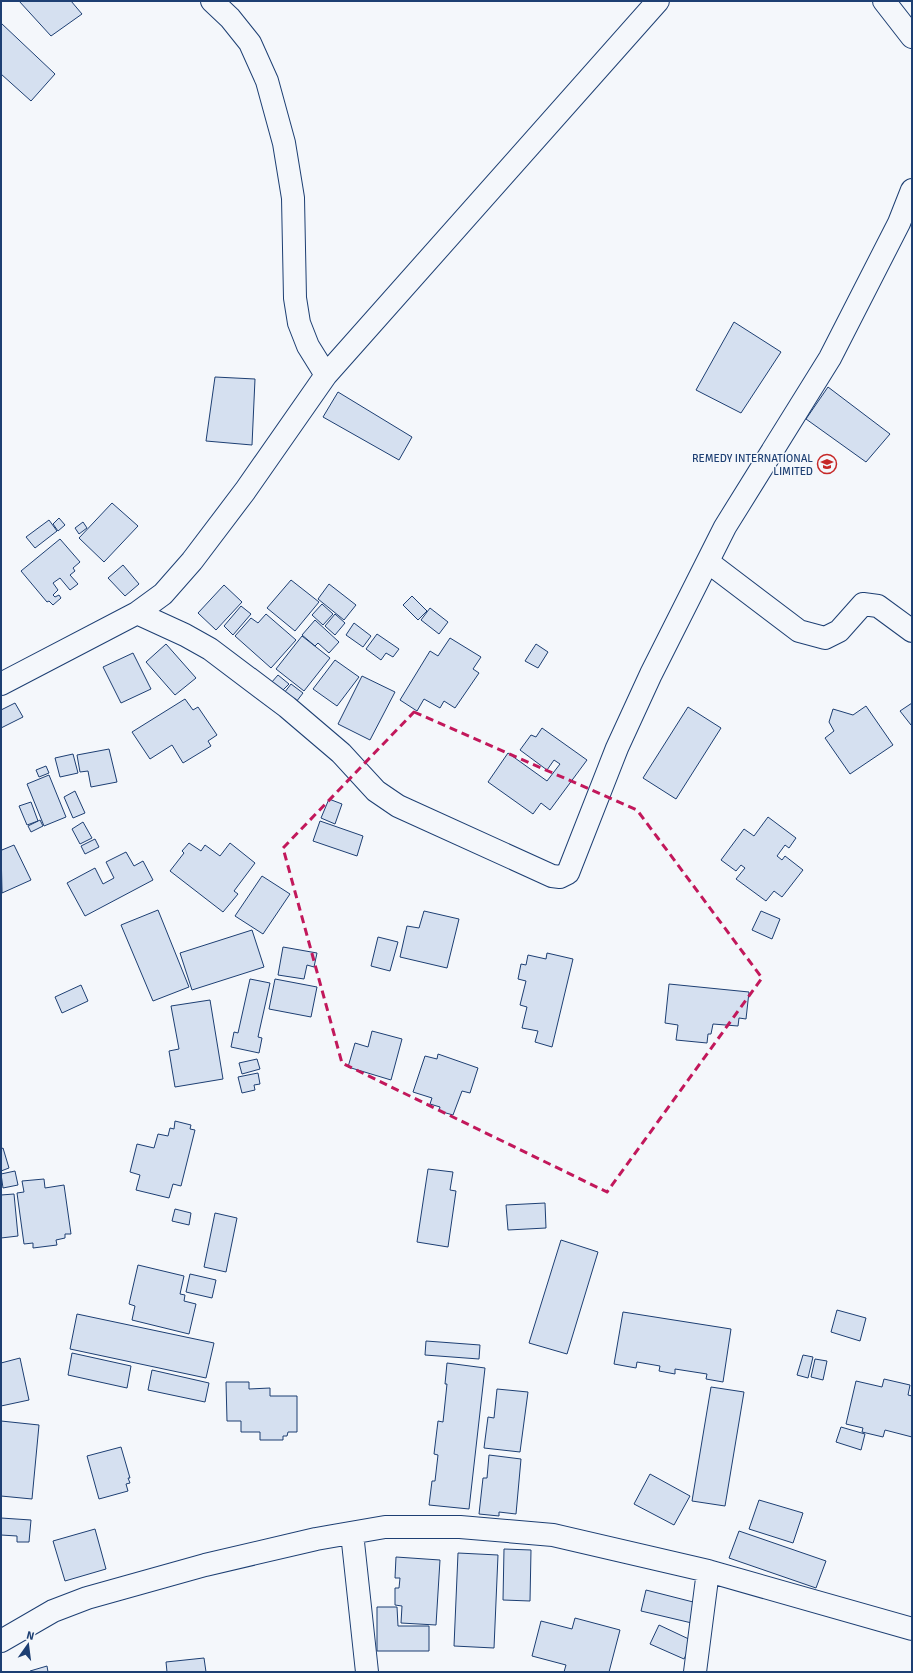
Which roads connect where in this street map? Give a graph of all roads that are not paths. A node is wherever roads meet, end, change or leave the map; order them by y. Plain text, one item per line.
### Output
1 (212, 1) edge
2 (658, 1) edge
3 (884, 1) edge
4 (912, 37) edge
5 (912, 190) edge
6 (326, 375) junction
7 (708, 562) junction
8 (137, 613) junction
9 (912, 631) edge
10 (1, 684) edge
11 (352, 1533) junction
12 (708, 1571) junction
13 (912, 1629) edge
14 (1, 1641) edge
15 (367, 1672) edge
16 (695, 1672) edge

1 - 6 street
2 - 6 street
3 - 4 street
5 - 7 street
6 - 8 street
7 - 8 street
7 - 9 street
8 - 10 street
11 - 12 street
11 - 14 street
11 - 15 street
12 - 13 street
12 - 16 street

